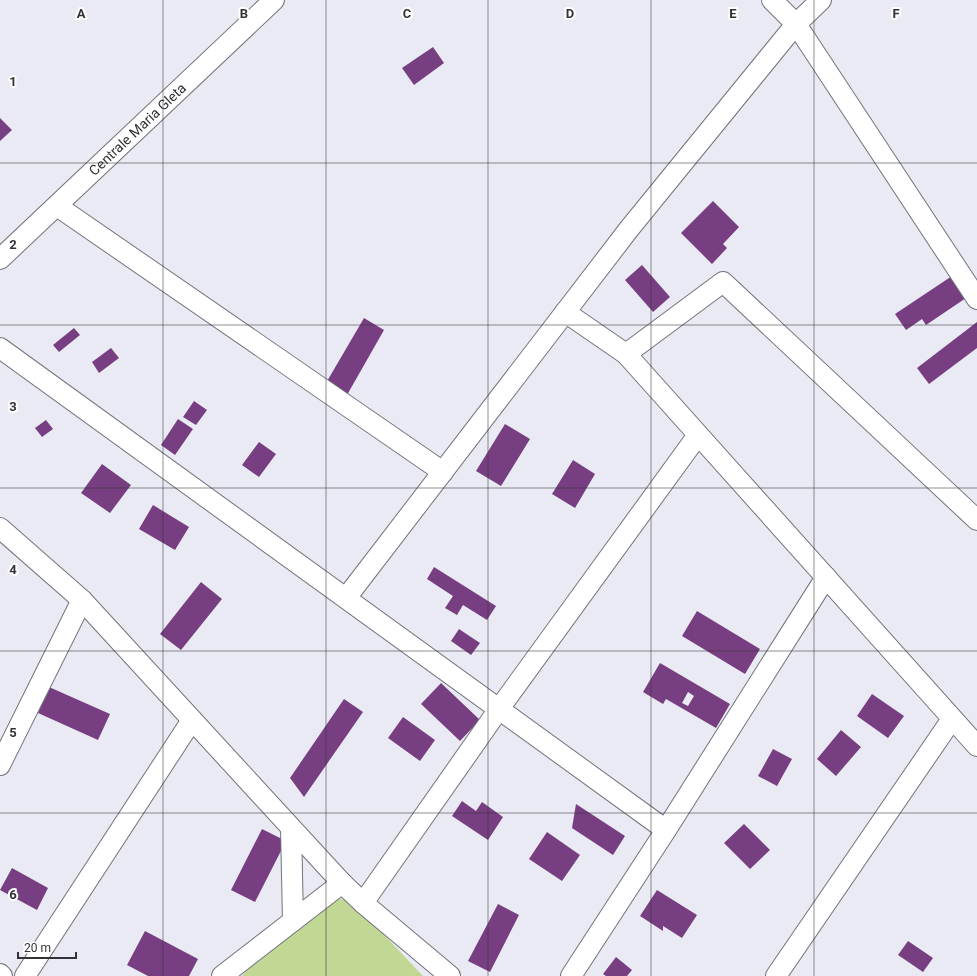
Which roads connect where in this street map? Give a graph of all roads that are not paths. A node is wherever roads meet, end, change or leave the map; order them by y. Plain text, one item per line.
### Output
1 (274, 0) edge
2 (772, 0) edge
3 (821, 0) edge
4 (796, 24) junction
5 (57, 206) junction
6 (0, 259) edge
7 (977, 299) edge
8 (565, 312) junction
9 (0, 348) edge
10 (626, 354) junction
11 (698, 435) junction
12 (443, 472) junction
13 (976, 517) edge
14 (0, 528) edge
15 (826, 577) junction
16 (346, 598) junction
17 (82, 600) junction
18 (499, 709) junction
19 (952, 718) junction
20 (192, 720) junction
21 (977, 746) edge
22 (0, 765) edge
23 (291, 828) junction
24 (666, 830) junction
25 (342, 883) junction
26 (364, 903) junction
27 (293, 921) junction
28 (0, 974) edge
29 (2, 976) edge
30 (25, 976) edge
31 (222, 976) edge
32 (450, 976) edge
33 (571, 976) edge
34 (776, 976) edge

1 - 5 street, Centrale Maria Gleta
2 - 4 street
3 - 4 street
4 - 7 street
4 - 8 street
5 - 6 street, Centrale Maria Gleta
5 - 12 street
8 - 10 street
8 - 12 street
9 - 16 street
10 - 11 street
10 - 13 street
11 - 15 street
11 - 18 street
12 - 16 street
14 - 17 street
15 - 19 street
15 - 24 street
16 - 18 street
17 - 20 street
17 - 22 street
18 - 24 street
18 - 26 street
19 - 21 street
19 - 34 street
20 - 23 street
20 - 30 street
23 - 25 street
23 - 27 street
24 - 33 street
25 - 26 street
25 - 27 street
26 - 32 street
27 - 31 street
28 - 29 street

